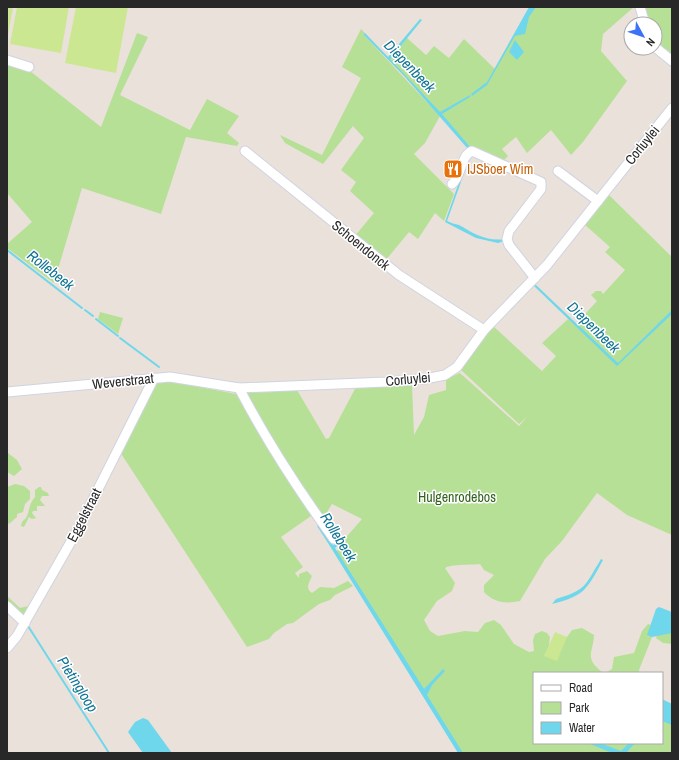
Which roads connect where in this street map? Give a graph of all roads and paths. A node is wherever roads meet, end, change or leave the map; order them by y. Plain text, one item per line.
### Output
1 (663, 54) edge
2 (7, 60) edge
3 (672, 61) edge
4 (29, 67) dead end
5 (672, 108) edge
6 (245, 151) dead end
7 (558, 171) dead end
8 (452, 184) dead end
9 (598, 201) junction
10 (535, 278) junction
11 (484, 330) junction
12 (154, 378) junction
13 (239, 388) junction
14 (7, 392) edge
15 (334, 539) dead end
16 (7, 606) edge
17 (25, 623) junction
18 (7, 648) edge

1 - 3 street
2 - 4 street
5 - 9 street, Corluylei
6 - 11 street, Schoendonck
7 - 9 street
8 - 10 street
9 - 10 street, Corluylei
10 - 11 street, Corluylei
11 - 13 street, Corluylei
12 - 13 street, Weverstraat
12 - 14 street, Weverstraat
12 - 17 street, Eggelstraat
13 - 15 street
16 - 17 street
17 - 18 street, Eggelstraat

